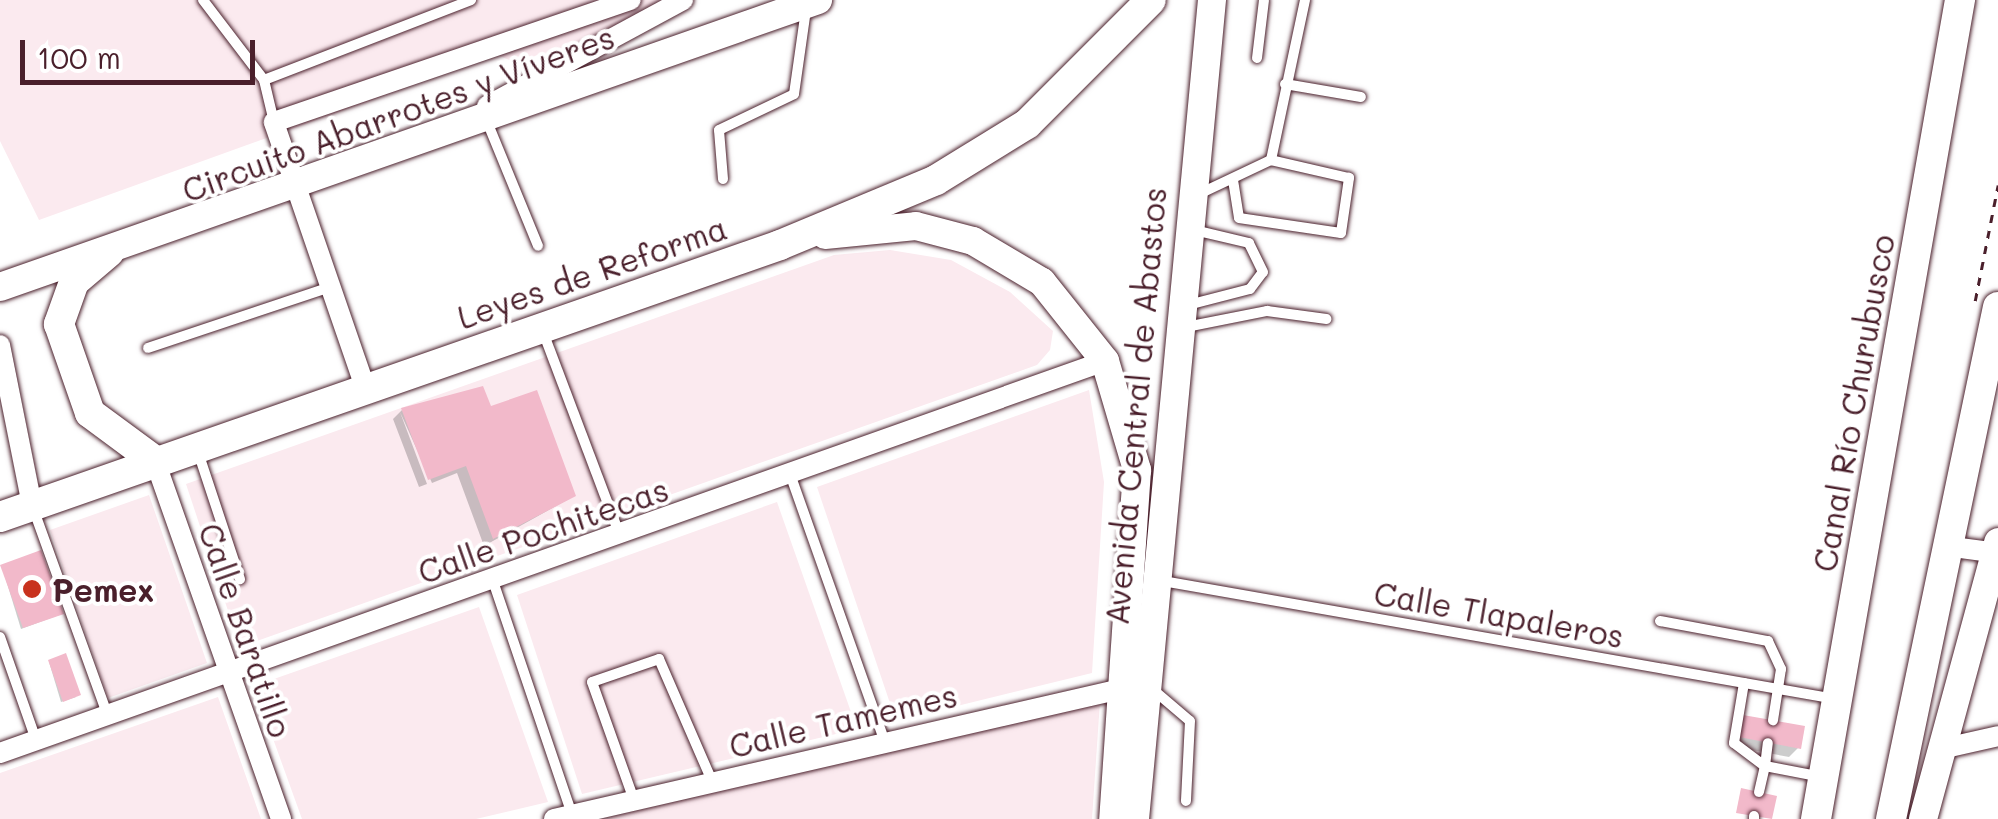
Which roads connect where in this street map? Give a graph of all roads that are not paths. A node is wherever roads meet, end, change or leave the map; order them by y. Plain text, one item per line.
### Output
1 (203, 0) edge
2 (472, 0) edge
3 (630, 0) edge
4 (638, 0) edge
5 (683, 0) edge
6 (1151, 0) edge
7 (1212, 0) edge
8 (1264, 0) edge
9 (1306, 0) edge
10 (1960, 0) edge
11 (812, 2) edge
12 (642, 22) junction
13 (1257, 58) dead end
14 (264, 80) junction
15 (1285, 84) junction
16 (1362, 97) dead end
17 (486, 119) junction
18 (274, 122) junction
19 (415, 144) junction
20 (1271, 160) junction
21 (723, 179) dead end
22 (1233, 180) junction
23 (297, 187) junction
24 (1187, 198) junction
25 (1184, 227) junction
26 (780, 245) junction
27 (538, 246) dead end
28 (108, 252) junction
29 (0, 287) edge
30 (330, 287) junction
31 (1998, 306) edge
32 (1176, 319) junction
33 (1326, 319) dead end
34 (541, 327) junction
35 (0, 345) edge
36 (148, 348) dead end
37 (1105, 361) junction
38 (365, 387) junction
39 (1988, 403) edge
40 (196, 446) junction
41 (155, 461) junction
42 (790, 474) junction
43 (32, 505) junction
44 (0, 517) edge
45 (620, 536) junction
46 (1945, 546) junction
47 (1997, 549) edge
48 (240, 579) dead end
49 (1153, 579) junction
50 (493, 581) junction
51 (1660, 621) dead end
52 (0, 637) edge
53 (230, 670) junction
54 (1744, 682) junction
55 (1134, 686) junction
56 (1777, 688) junction
57 (1836, 699) junction
58 (107, 714) junction
59 (1773, 720) dead end
60 (1998, 736) edge
61 (36, 740) junction
62 (884, 740) junction
63 (1768, 743) dead end
64 (1941, 749) junction
65 (0, 753) edge
66 (1765, 766) junction
67 (1822, 778) junction
68 (712, 781) junction
69 (1759, 792) dead end
70 (634, 801) junction
71 (1186, 801) dead end
72 (563, 817) edge
73 (281, 819) edge
74 (1113, 819) edge
75 (1136, 819) edge
76 (1816, 819) edge
77 (1892, 819) edge
78 (1923, 819) edge

1 - 14 lane
2 - 14 lane
3 - 18 street
4 - 12 lane
5 - 12 street
6 - 26 main road, Leyes de Reforma
7 - 24 street, Avenida Central de Abastos
8 - 13 lane
9 - 15 lane
10 - 57 main road, Canal Río Churubusco
11 - 17 street, Circuito Abarrotes y Víveres
11 - 21 lane
12 - 19 street
14 - 18 lane
15 - 16 lane
15 - 20 lane
17 - 19 street, Circuito Abarrotes y Víveres
17 - 27 lane
18 - 23 street
19 - 23 street, Circuito Abarrotes y Víveres
20 - 22 lane
20 - 22 lane
22 - 24 lane
23 - 28 street, Circuito Abarrotes y Víveres
23 - 30 street
24 - 25 street, Avenida Central de Abastos
25 - 32 street, Avenida Central de Abastos
25 - 32 lane
26 - 34 main road, Leyes de Reforma
26 - 37 street, Avenida Central de Abastos
28 - 29 street, Circuito Abarrotes y Víveres
28 - 41 main road
30 - 36 lane
30 - 38 street
31 - 39 main road
32 - 33 lane
32 - 49 street, Avenida Central de Abastos
34 - 38 main road, Leyes de Reforma
34 - 45 lane
35 - 43 street
37 - 42 street, Calle Pochitecas
37 - 55 street, Avenida Central de Abastos
38 - 40 main road, Leyes de Reforma
39 - 46 main road
40 - 41 main road, Leyes de Reforma
40 - 48 lane
41 - 43 main road, Leyes de Reforma
41 - 53 street, Calle Baratillo
42 - 45 street, Calle Pochitecas
42 - 62 lane
43 - 44 main road, Leyes de Reforma
43 - 58 lane
45 - 50 street, Calle Pochitecas
46 - 47 street
46 - 77 main road
47 - 64 street
49 - 54 lane, Calle Tlapaleros
49 - 55 street, Avenida Central de Abastos
50 - 53 street, Calle Pochitecas
50 - 72 lane
51 - 56 lane
52 - 61 lane
53 - 58 street, Calle Pochitecas
53 - 73 street, Calle Baratillo
54 - 56 lane, Calle Tlapaleros
54 - 66 lane
55 - 62 street, Calle Tamemes
55 - 71 lane
55 - 74 street, Avenida Central de Abastos
55 - 75 street, Avenida Central de Abastos
56 - 57 lane, Calle Tlapaleros
56 - 59 lane
57 - 67 main road, Canal Río Churubusco
58 - 61 street, Calle Pochitecas
60 - 64 street
61 - 65 street, Calle Pochitecas
62 - 68 street, Calle Tamemes
63 - 66 lane
64 - 78 street
66 - 67 lane
66 - 69 lane
67 - 76 main road, Canal Río Churubusco
68 - 70 street, Calle Tamemes
68 - 70 lane
70 - 72 street, Calle Tamemes

